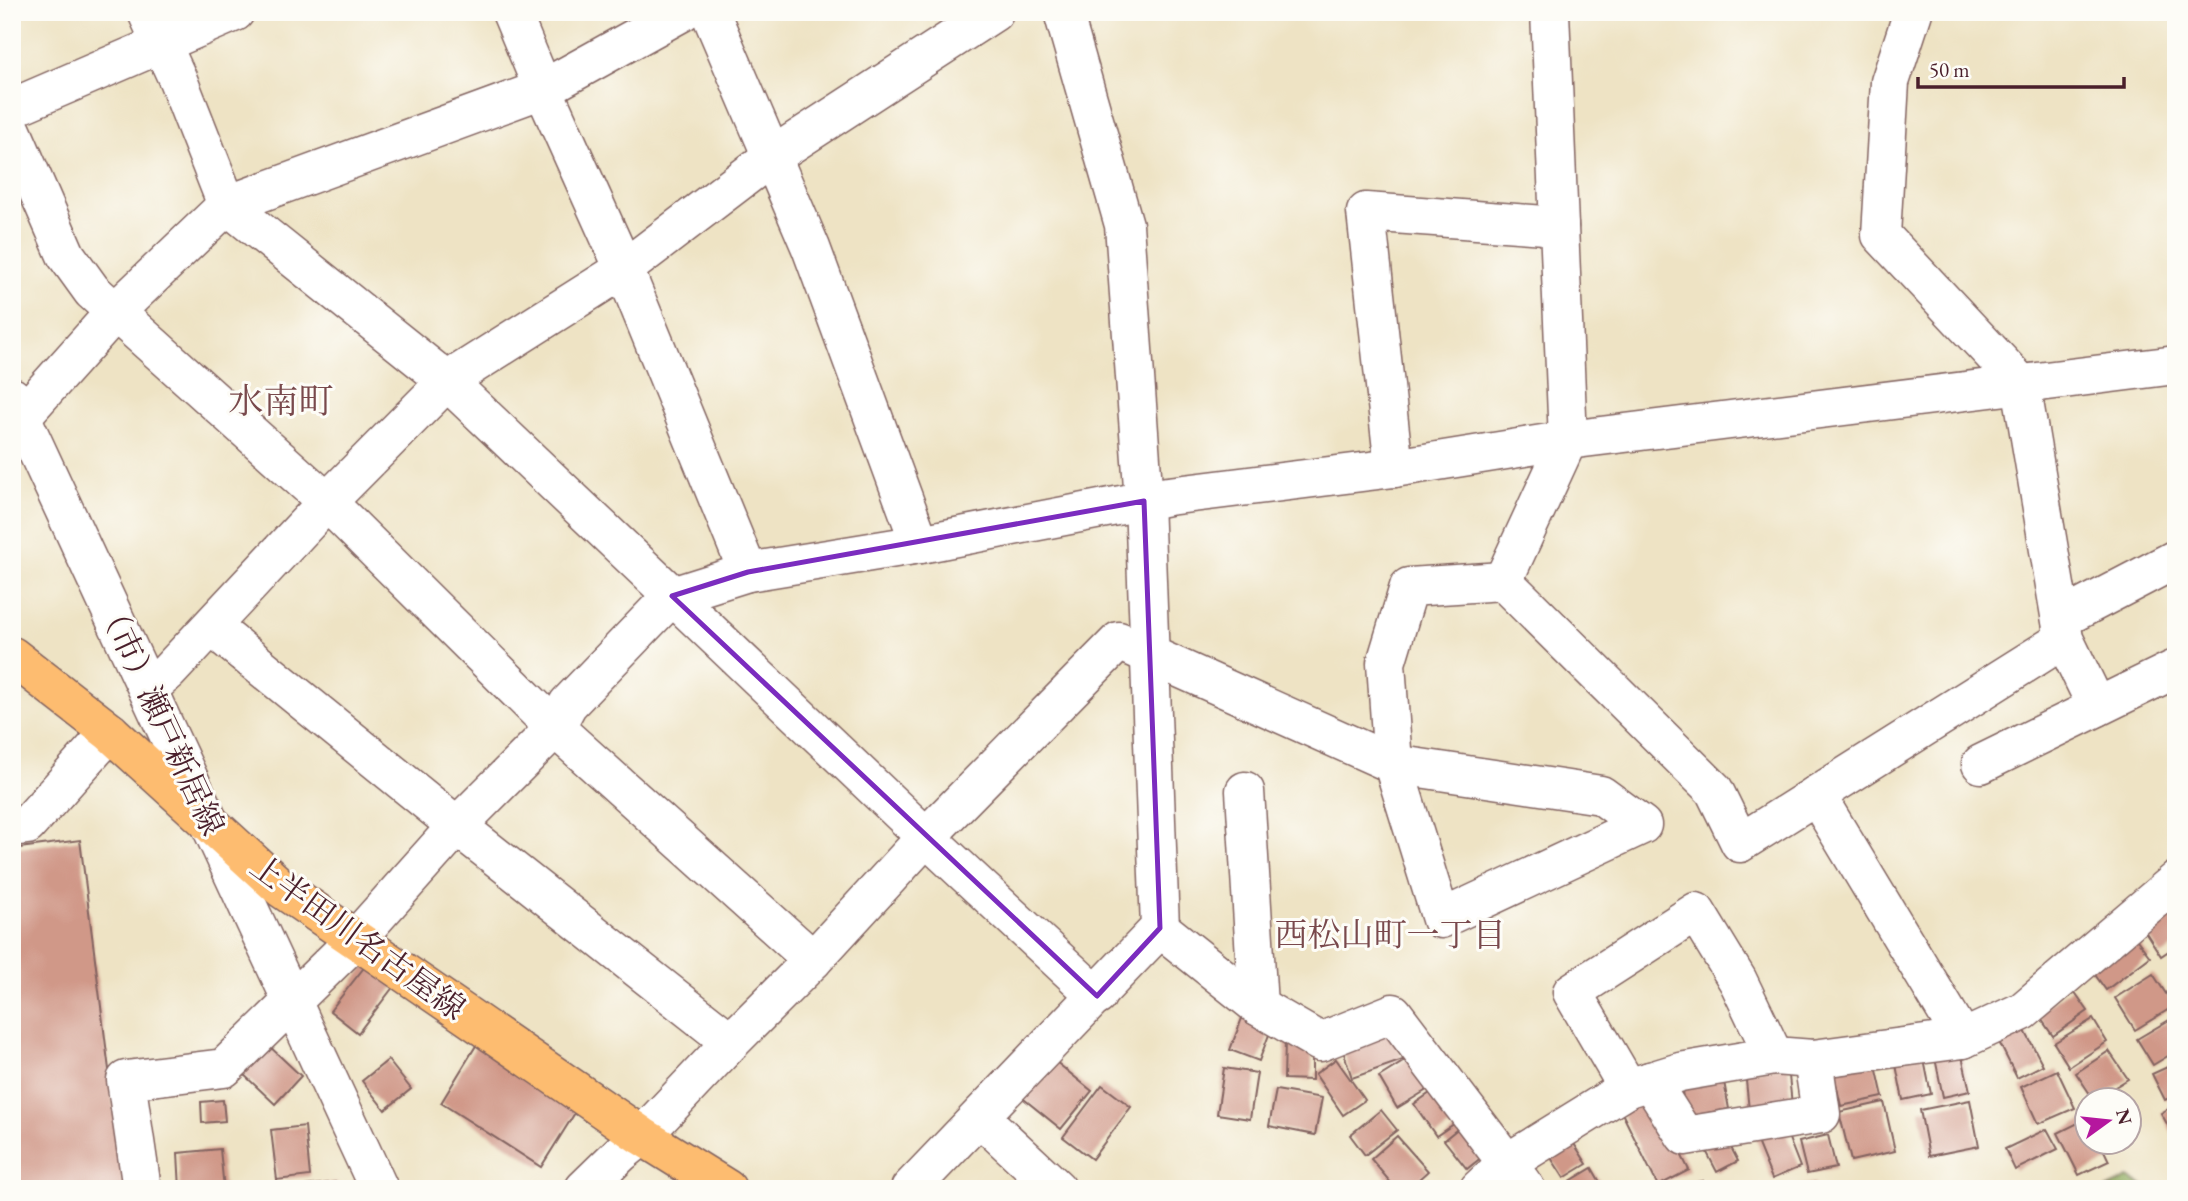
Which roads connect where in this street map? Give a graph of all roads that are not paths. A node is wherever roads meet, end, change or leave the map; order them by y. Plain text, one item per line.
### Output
1 (234, 12) edge
2 (511, 12) edge
3 (682, 12) edge
4 (710, 12) edge
5 (994, 12) edge
6 (1063, 12) edge
7 (1550, 12) edge
8 (1913, 12) edge
9 (154, 29) edge
10 (543, 89) junction
11 (12, 108) edge
12 (12, 131) edge
13 (771, 157) junction
14 (227, 205) junction
15 (1559, 226) junction
16 (624, 269) junction
17 (115, 312) junction
18 (2176, 365) edge
19 (447, 382) junction
20 (2021, 384) junction
21 (15, 414) edge
22 (1568, 440) junction
23 (1394, 468) junction
24 (1144, 501) junction
25 (327, 502) junction
26 (920, 544) junction
27 (2176, 559) edge
28 (748, 572) junction
29 (1503, 581) junction
30 (672, 596) junction
31 (212, 627) junction
32 (2063, 629) junction
33 (1151, 654) junction
34 (12, 656) edge
35 (2174, 670) dead end
36 (148, 689) junction
37 (2097, 707) junction
38 (555, 728) junction
39 (110, 732) junction
40 (1393, 764) junction
41 (1981, 764) dead end
42 (1245, 791) dead end
43 (1816, 795) junction
44 (457, 826) junction
45 (12, 827) edge
46 (212, 827) junction
47 (926, 837) junction
48 (2175, 884) edge
49 (1160, 928) junction
50 (355, 940) junction
51 (813, 960) junction
52 (1097, 996) junction
53 (293, 1001) junction
54 (1258, 1006) junction
55 (1963, 1040) junction
56 (731, 1041) junction
57 (1774, 1056) junction
58 (1813, 1059) junction
59 (1639, 1084) junction
60 (979, 1117) junction
61 (642, 1136) junction
62 (1516, 1176) edge
63 (142, 1189) edge
64 (379, 1189) edge
65 (584, 1189) edge
66 (727, 1189) edge
67 (910, 1189) edge
68 (1057, 1189) edge
69 (1479, 1189) edge

1 - 9 street
2 - 10 street
3 - 10 street
4 - 13 street
5 - 13 street
6 - 24 street
7 - 15 street
8 - 20 street
9 - 11 street
9 - 14 street
10 - 14 street
10 - 16 street
12 - 17 street
13 - 16 street
13 - 26 street
14 - 17 street
14 - 19 street
15 - 22 street
15 - 23 street
16 - 19 street
16 - 28 street
17 - 21 street
17 - 25 street
18 - 20 street
19 - 25 street
19 - 30 street
20 - 22 street
20 - 32 street
21 - 36 street, （市）瀬戸新居線
22 - 23 street
22 - 29 street
23 - 24 street
24 - 26 street
24 - 33 street
25 - 31 street
25 - 38 street
26 - 28 street
27 - 32 street
28 - 30 street
29 - 40 street
29 - 43 street
30 - 38 street
30 - 47 street
31 - 36 street
31 - 44 street
32 - 37 street
32 - 43 street
33 - 40 street
33 - 47 street
33 - 49 street
34 - 39 main road, 上半田川名古屋線
35 - 37 street
36 - 46 street, （市）瀬戸新居線
37 - 41 street
38 - 44 street
38 - 51 street
39 - 45 street
39 - 46 main road, 上半田川名古屋線
40 - 40 street
42 - 54 street
43 - 55 street
44 - 50 street
44 - 56 street
46 - 50 main road, 上半田川名古屋線
46 - 53 street, （市）瀬戸新居線
47 - 51 street
47 - 52 street
48 - 55 street
49 - 52 street
49 - 54 street
50 - 53 street
50 - 61 main road, 上半田川名古屋線
51 - 56 street
52 - 60 street
53 - 63 street
53 - 64 street, （市）瀬戸新居線
54 - 62 street
55 - 58 street
56 - 61 street
57 - 58 street
57 - 59 street
57 - 59 street
58 - 59 street
59 - 62 street
60 - 67 street
60 - 68 street
61 - 65 street
61 - 66 main road, 上半田川名古屋線
62 - 69 street

